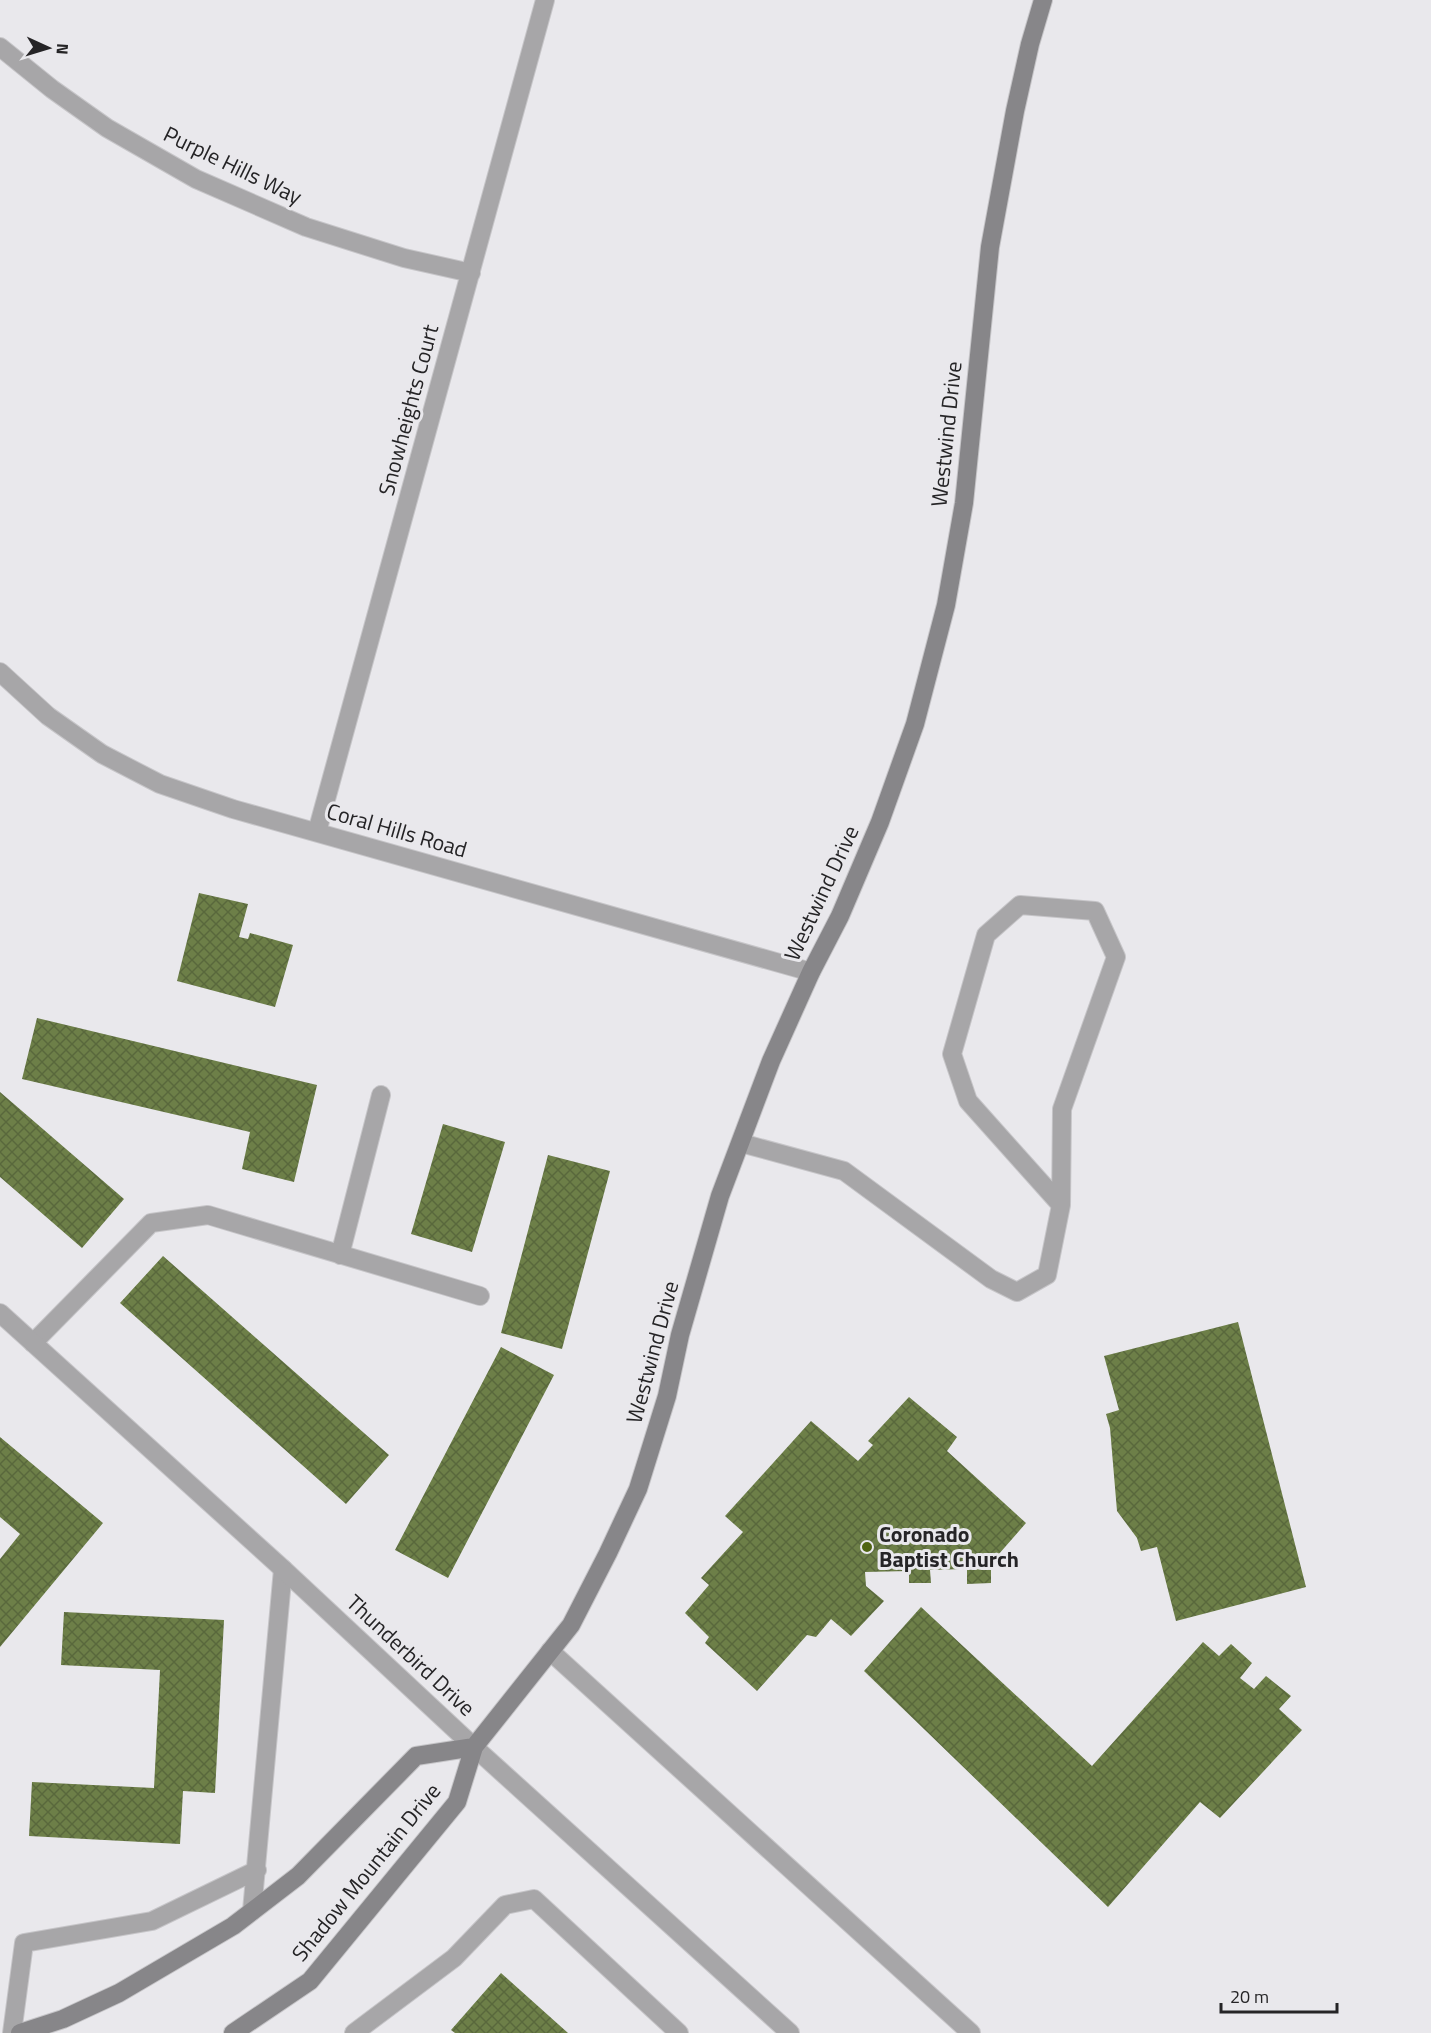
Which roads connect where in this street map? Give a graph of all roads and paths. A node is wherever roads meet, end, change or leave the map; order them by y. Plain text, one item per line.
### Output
1 (545, 0) edge
2 (1043, 0) edge
3 (0, 47) edge
4 (471, 273) junction
5 (0, 672) edge
6 (317, 832) junction
7 (811, 972) junction
8 (381, 1095) dead end
9 (741, 1143) junction
10 (1061, 1205) junction
11 (340, 1256) junction
12 (480, 1296) dead end
13 (0, 1313) edge
14 (33, 1343) junction
15 (284, 1569) junction
16 (550, 1651) junction
17 (474, 1747) junction
18 (257, 1870) junction
19 (252, 1911) junction
20 (12, 2033) edge
21 (20, 2033) edge
22 (233, 2033) edge
23 (354, 2033) edge
24 (679, 2033) edge
25 (790, 2033) edge
26 (970, 2033) edge

1 - 4 street, Snowheights Court
2 - 7 main road, Westwind Drive
3 - 4 street, Purple Hills Way
4 - 6 street, Snowheights Court
5 - 6 street, Coral Hills Road
6 - 7 street, Coral Hills Road
7 - 9 main road, Westwind Drive
8 - 11 street
9 - 10 street
9 - 16 main road, Westwind Drive
10 - 10 street
11 - 12 street
11 - 14 street
13 - 14 street, Thunderbird Drive
14 - 15 street, Thunderbird Drive
15 - 17 street, Thunderbird Drive
15 - 18 street
16 - 17 main road, Westwind Drive
16 - 26 street
17 - 19 main road, Shadow Mountain Drive
17 - 22 main road, Shadow Mountain Drive
17 - 25 street, Thunderbird Drive
18 - 19 street
18 - 20 street
19 - 21 main road, Shadow Mountain Drive
23 - 24 street

